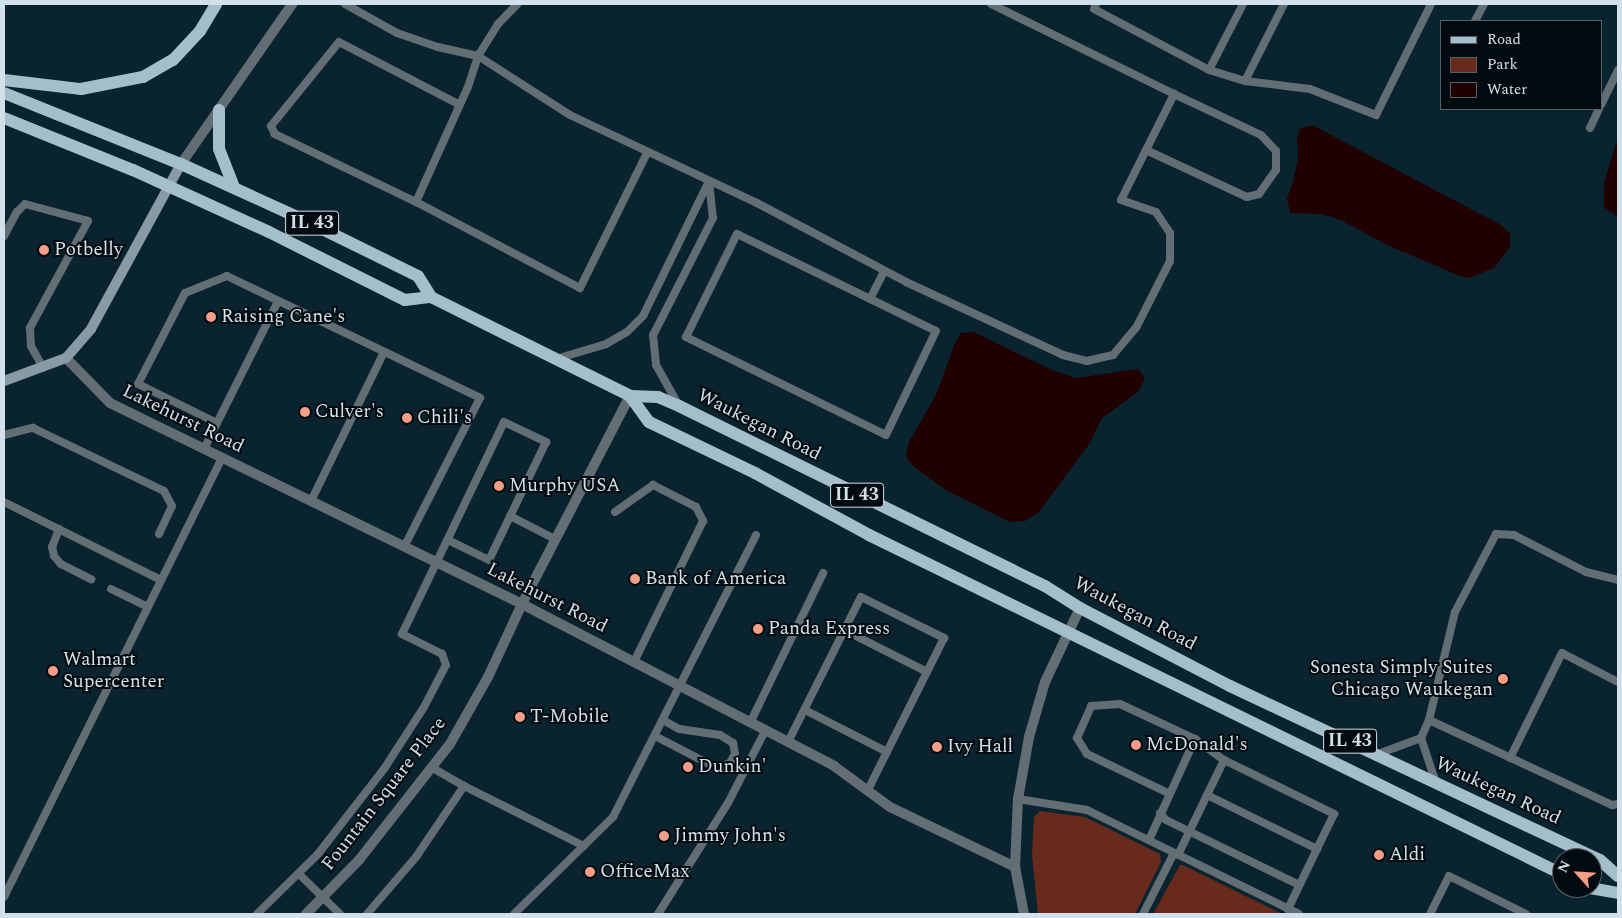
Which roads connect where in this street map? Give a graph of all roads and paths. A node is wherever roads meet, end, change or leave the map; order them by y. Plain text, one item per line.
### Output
1 (216, 4) edge
2 (292, 4) edge
3 (345, 4) edge
4 (517, 4) edge
5 (991, 4) edge
6 (1096, 4) edge
7 (1243, 4) edge
8 (1284, 4) edge
9 (1432, 4) edge
10 (1484, 4) edge
11 (1476, 20) edge
12 (478, 56) junction
13 (1210, 70) junction
14 (1618, 70) edge
15 (4, 80) edge
16 (1245, 81) junction
17 (4, 93) edge
18 (1174, 94) junction
19 (1602, 103) edge
20 (460, 104) junction
21 (219, 110) junction
22 (1599, 110) edge
23 (4, 118) edge
24 (1590, 128) dead end
25 (1146, 150) junction
26 (647, 153) junction
27 (182, 164) junction
28 (709, 181) junction
29 (170, 187) junction
30 (234, 187) junction
31 (416, 202) junction
32 (4, 236) edge
33 (884, 271) junction
34 (431, 297) junction
35 (870, 299) junction
36 (278, 301) junction
37 (384, 352) junction
38 (66, 358) junction
39 (556, 359) junction
40 (43, 368) junction
41 (4, 381) edge
42 (630, 396) junction
43 (679, 406) junction
44 (216, 423) junction
45 (4, 435) edge
46 (204, 449) junction
47 (222, 458) junction
48 (311, 501) junction
49 (4, 502) edge
50 (615, 512) dead end
51 (510, 516) junction
52 (59, 529) junction
53 (158, 534) dead end
54 (756, 535) dead end
55 (448, 540) junction
56 (555, 540) junction
57 (404, 547) junction
58 (437, 563) junction
59 (823, 573) dead end
60 (91, 579) dead end
61 (161, 580) junction
62 (1618, 580) edge
63 (110, 589) dead end
64 (522, 604) junction
65 (148, 607) junction
66 (1080, 608) junction
67 (844, 630) junction
68 (1067, 631) junction
69 (634, 662) junction
70 (927, 672) junction
71 (1618, 682) edge
72 (679, 686) junction
73 (805, 710) junction
74 (663, 720) junction
75 (1429, 720) junction
76 (750, 723) junction
77 (765, 731) junction
78 (655, 736) junction
79 (1421, 738) junction
80 (1195, 739) junction
81 (788, 742) junction
82 (887, 752) junction
83 (1378, 754) junction
84 (1510, 758) junction
85 (1224, 760) junction
86 (431, 767) junction
87 (1436, 783) junction
88 (464, 786) junction
89 (868, 790) junction
90 (1168, 794) junction
91 (1207, 795) junction
92 (1018, 799) junction
93 (1618, 804) edge
94 (1160, 813) junction
95 (1189, 832) junction
96 (1149, 840) junction
97 (584, 846) junction
98 (1316, 849) junction
99 (1176, 854) junction
100 (1015, 867) junction
101 (1552, 869) edge
102 (299, 874) junction
103 (1618, 876) edge
104 (1299, 885) junction
105 (1602, 890) edge
106 (1618, 893) edge
107 (323, 896) junction
108 (4, 897) edge
109 (1288, 908) junction
110 (257, 914) edge
111 (306, 914) edge
112 (340, 914) edge
113 (367, 914) edge
114 (514, 914) edge
115 (658, 914) edge
116 (1024, 914) edge
117 (1143, 914) edge
118 (1299, 914) edge
119 (1430, 914) edge
120 (1526, 914) edge

1 - 15 main road
2 - 21 street
3 - 12 lane
4 - 12 lane
5 - 18 lane
6 - 13 lane
7 - 13 lane
8 - 16 lane
9 - 16 lane
10 - 11 lane
12 - 20 lane
12 - 26 lane
13 - 16 lane
14 - 19 lane
17 - 27 main road, IL 43
18 - 25 lane
18 - 25 lane
20 - 31 lane
20 - 31 lane
21 - 27 street
21 - 30 main road
22 - 24 lane
23 - 29 main road
25 - 33 lane
26 - 28 lane
26 - 31 lane
27 - 29 main road
27 - 30 main road, IL 43
28 - 33 lane
28 - 39 lane
28 - 43 lane
29 - 34 main road
29 - 38 main road
30 - 34 main road, IL 43
32 - 40 lane
33 - 35 lane
34 - 39 main road, Waukegan Road / IL 43
35 - 35 lane
36 - 37 lane
36 - 44 lane
36 - 44 lane
37 - 48 lane
37 - 57 lane
38 - 40 main road
38 - 46 street, Lakehurst Road
39 - 42 main road, Waukegan Road / IL 43
40 - 41 main road
42 - 43 main road, Waukegan Road / IL 43
42 - 56 street, Fountain Square Place
42 - 68 main road, Waukegan Road / IL 43
43 - 66 main road, Waukegan Road / IL 43
44 - 46 lane
45 - 53 lane
46 - 47 street, Lakehurst Road
47 - 48 street, Lakehurst Road
47 - 61 lane
48 - 57 street, Lakehurst Road
49 - 52 lane
50 - 69 lane
51 - 55 lane
51 - 55 lane
51 - 56 lane
52 - 60 lane
52 - 61 lane
54 - 72 lane
55 - 58 lane
56 - 64 street, Fountain Square Place
57 - 58 street, Lakehurst Road
58 - 64 street, Lakehurst Road
58 - 102 lane
59 - 76 lane
61 - 65 lane
62 - 75 lane
63 - 65 lane
64 - 69 street, Lakehurst Road
64 - 86 street, Fountain Square Place
65 - 108 lane
66 - 68 street
66 - 83 main road, Waukegan Road / IL 43
67 - 70 lane
67 - 70 lane
67 - 73 lane
68 - 92 street
68 - 101 main road, Waukegan Road / IL 43
69 - 72 street, Lakehurst Road
70 - 82 lane
71 - 84 lane
72 - 74 lane
72 - 76 street, Lakehurst Road
73 - 81 lane
73 - 82 lane
74 - 78 lane
74 - 78 lane
75 - 79 lane
75 - 84 lane
76 - 77 street, Lakehurst Road
77 - 81 street, Lakehurst Road
77 - 115 lane
78 - 97 lane
79 - 83 lane
79 - 87 lane
80 - 85 lane
80 - 90 lane
80 - 90 lane
81 - 89 street, Lakehurst Road
82 - 89 lane
83 - 87 main road, Waukegan Road / IL 43
84 - 93 lane
85 - 91 lane
85 - 98 lane
86 - 88 lane
86 - 107 street, Fountain Square Place
87 - 103 main road, Waukegan Road / IL 43
88 - 97 lane
88 - 113 lane
89 - 100 street, Lakehurst Road
90 - 94 lane
91 - 95 lane
91 - 98 lane
92 - 96 lane
92 - 100 street
94 - 95 lane
94 - 96 lane
95 - 99 lane
95 - 104 lane
96 - 99 lane
97 - 114 lane
98 - 104 lane
99 - 109 lane
99 - 117 lane
100 - 116 street
102 - 107 lane
102 - 110 lane
104 - 109 lane
105 - 106 main road
107 - 111 street, Fountain Square Place
107 - 112 lane
109 - 118 lane
119 - 120 lane

